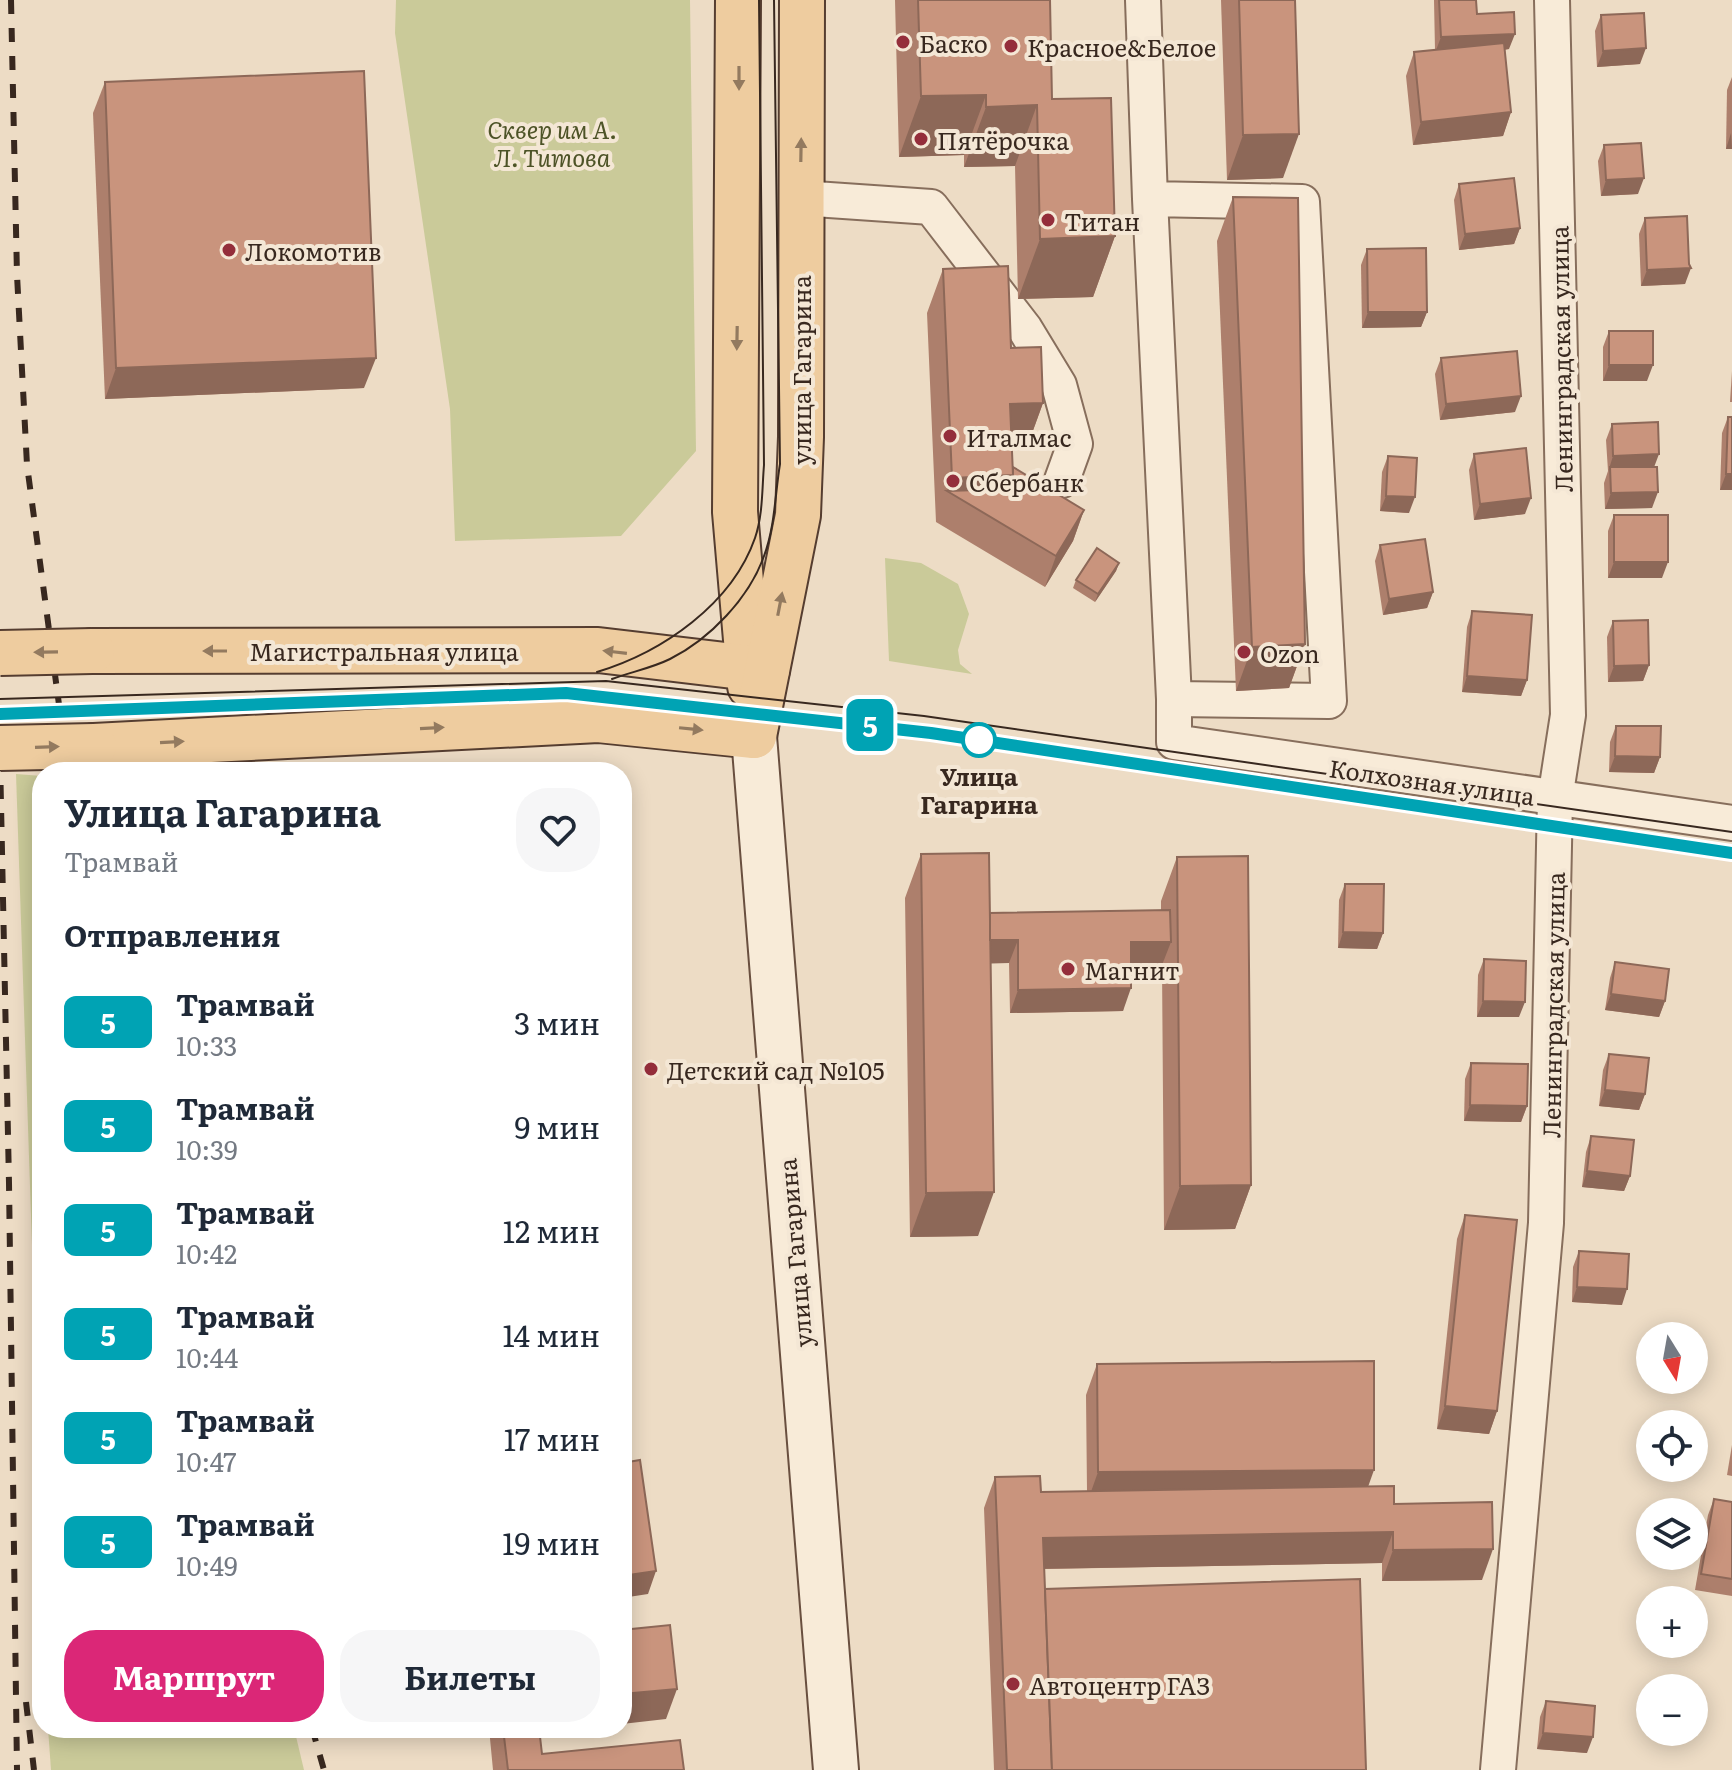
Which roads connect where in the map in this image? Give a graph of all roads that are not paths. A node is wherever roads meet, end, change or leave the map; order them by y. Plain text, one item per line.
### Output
1 (738, 0) edge
2 (802, 0) edge
3 (1143, 0) edge
4 (1552, 0) edge
5 (800, 198) junction
6 (1150, 199) junction
7 (1062, 480) dead end
8 (0, 653) edge
9 (758, 669) junction
10 (1174, 699) junction
11 (754, 736) junction
12 (0, 748) edge
13 (1555, 799) junction
14 (1732, 823) edge
15 (836, 1770) edge
16 (1498, 1770) edge

1 -> 9 main road, улица Гагарина
5 -> 2 main road, улица Гагарина
3 - 6 street
4 - 13 street, Ленинградская улица
5 - 7 street
9 -> 5 main road, улица Гагарина
6 - 10 street
6 - 10 street
9 -> 8 main road, Магистральная улица, bridge
9 - 11 main road, улица Гагарина
10 - 13 street, Колхозная улица
12 -> 11 main road, bridge
11 - 15 main road, улица Гагарина
13 - 14 street, Колхозная улица
13 - 16 street, Ленинградская улица

